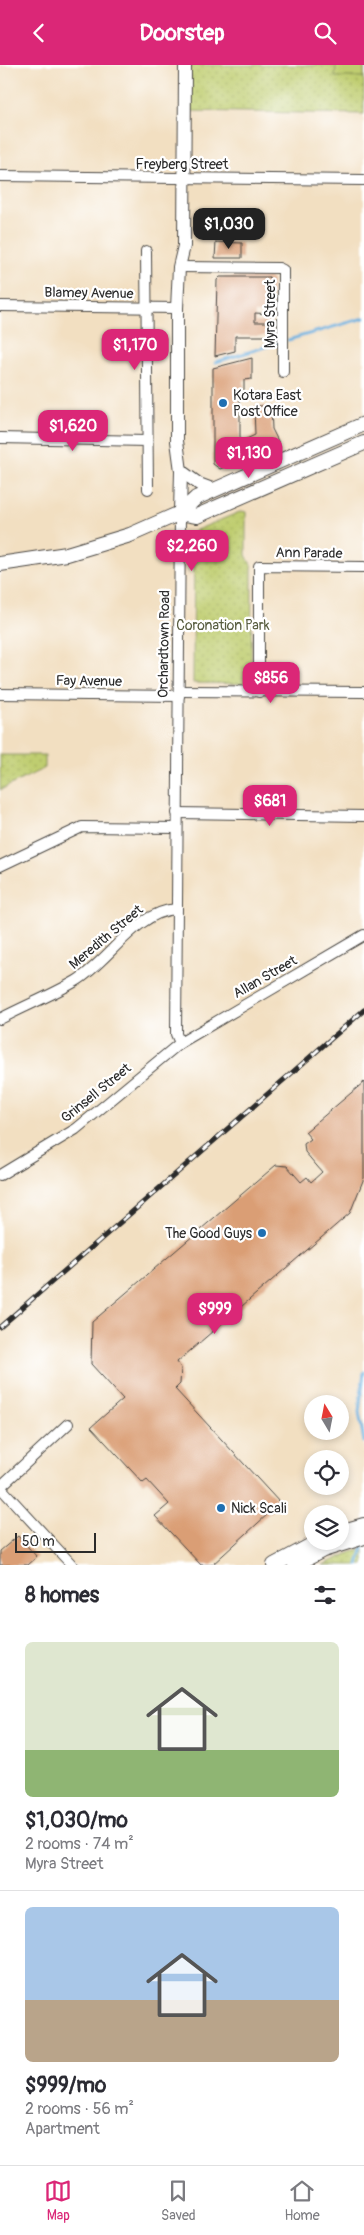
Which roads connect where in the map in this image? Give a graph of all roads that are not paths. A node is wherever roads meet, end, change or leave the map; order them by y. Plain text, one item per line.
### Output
1 (185, 65) edge
2 (0, 176) edge
3 (184, 177) junction
4 (364, 179) edge
5 (146, 251) dead end
6 (179, 267) junction
7 (0, 306) edge
8 (148, 307) junction
9 (177, 308) junction
10 (283, 372) dead end
11 (364, 423) edge
12 (0, 438) edge
13 (147, 441) junction
14 (364, 443) edge
15 (181, 471) junction
16 (148, 489) dead end
17 (215, 490) junction
18 (180, 513) junction
19 (0, 564) edge
20 (364, 567) edge
21 (259, 691) junction
22 (364, 692) edge
23 (179, 693) junction
24 (0, 694) edge
25 (177, 813) junction
26 (364, 816) edge
27 (177, 828) junction
28 (0, 866) edge
29 (177, 909) junction
30 (364, 935) edge
31 (0, 1019) edge
32 (180, 1043) junction
33 (0, 1175) edge
34 (68, 1424) dead end
35 (0, 1487) edge
36 (354, 1533) edge
37 (304, 1549) edge
38 (72, 1565) edge
39 (274, 1565) edge
40 (295, 1565) edge

1 - 3 street, Orchardtown Road
2 - 3 street, Freyberg Street
3 - 4 street, Freyberg Street
3 - 6 street, Orchardtown Road
5 - 8 street
6 - 9 street, Orchardtown Road
6 - 10 street, Myra Street
7 - 8 street, Blamey Avenue
8 - 9 street, Blamey Avenue
8 - 13 street
9 - 15 street, Orchardtown Road
11 - 17 main road
12 - 13 street
13 - 16 street
14 - 18 main road
15 - 17 street
15 - 18 street, Orchardtown Road
17 - 18 main road
18 - 19 main road
18 - 23 street, Orchardtown Road
20 - 21 street, Ann Parade
21 - 22 street, Fay Avenue
21 - 23 street, Fay Avenue
23 - 24 street, Fay Avenue
23 - 25 street, Orchardtown Road
25 - 26 street
25 - 27 street, Orchardtown Road
27 - 28 street
27 - 29 street, Orchardtown Road
29 - 31 street, Meredith Street
29 - 32 street, Orchardtown Road
30 - 32 street, Allan Street
32 - 33 street, Grinsell Street
34 - 35 street
35 - 38 street
36 - 40 main road
37 - 39 main road

